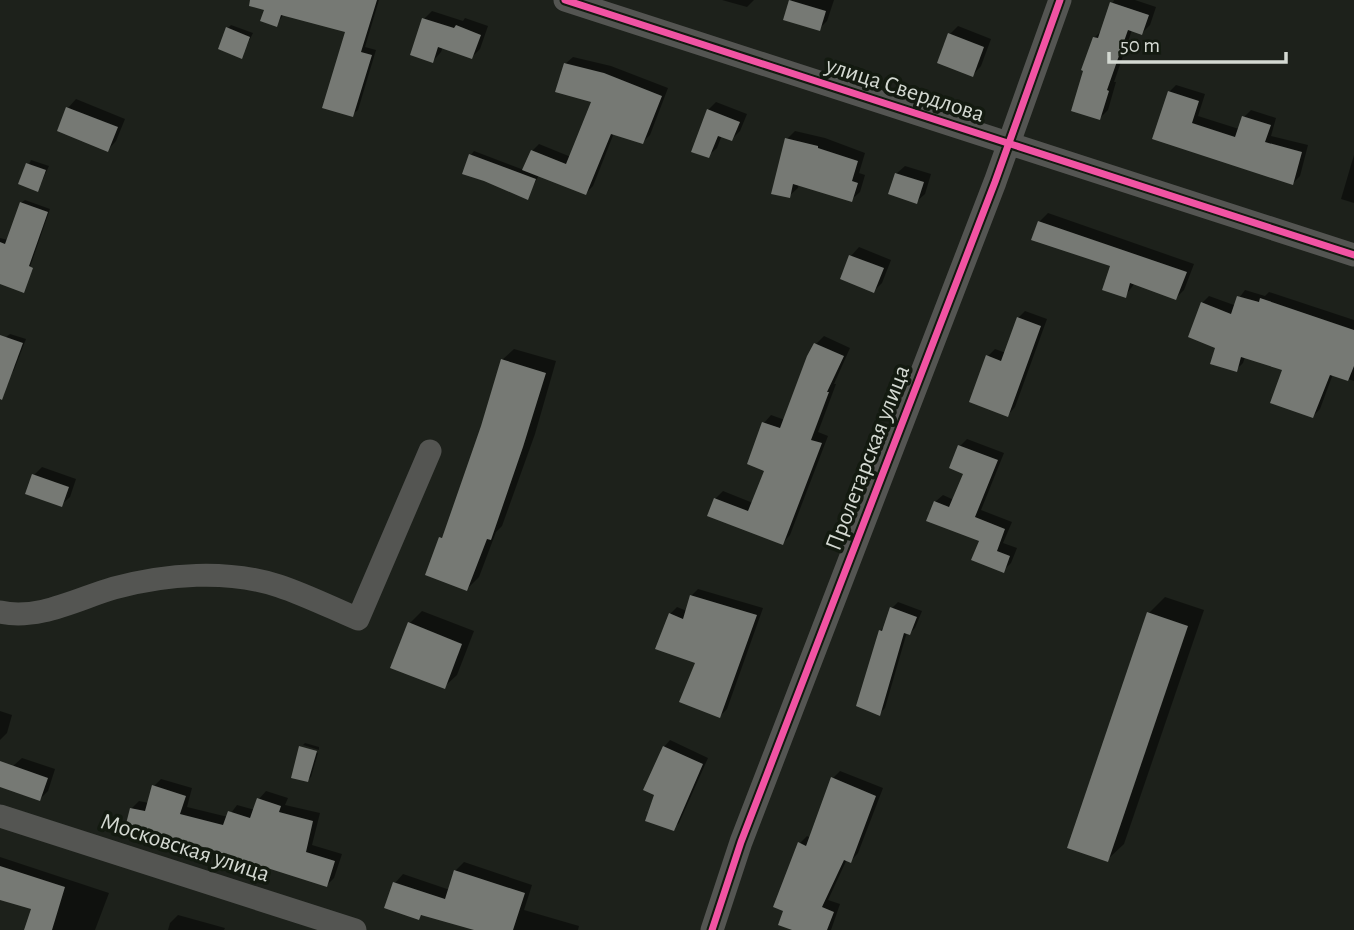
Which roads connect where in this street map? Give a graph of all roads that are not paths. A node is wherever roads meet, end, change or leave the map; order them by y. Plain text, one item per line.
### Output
1 (565, 0) edge
2 (1060, 0) edge
3 (1009, 144) junction
4 (1354, 255) edge
5 (430, 451) dead end
6 (0, 612) edge
7 (0, 816) edge
8 (355, 930) edge
9 (712, 930) edge

1 - 3 street, улица Свердлова
2 - 3 street, Пролетарская улица
3 - 4 street, улица Свердлова
3 - 9 street, Пролетарская улица
5 - 6 street
7 - 8 street, Московская улица

